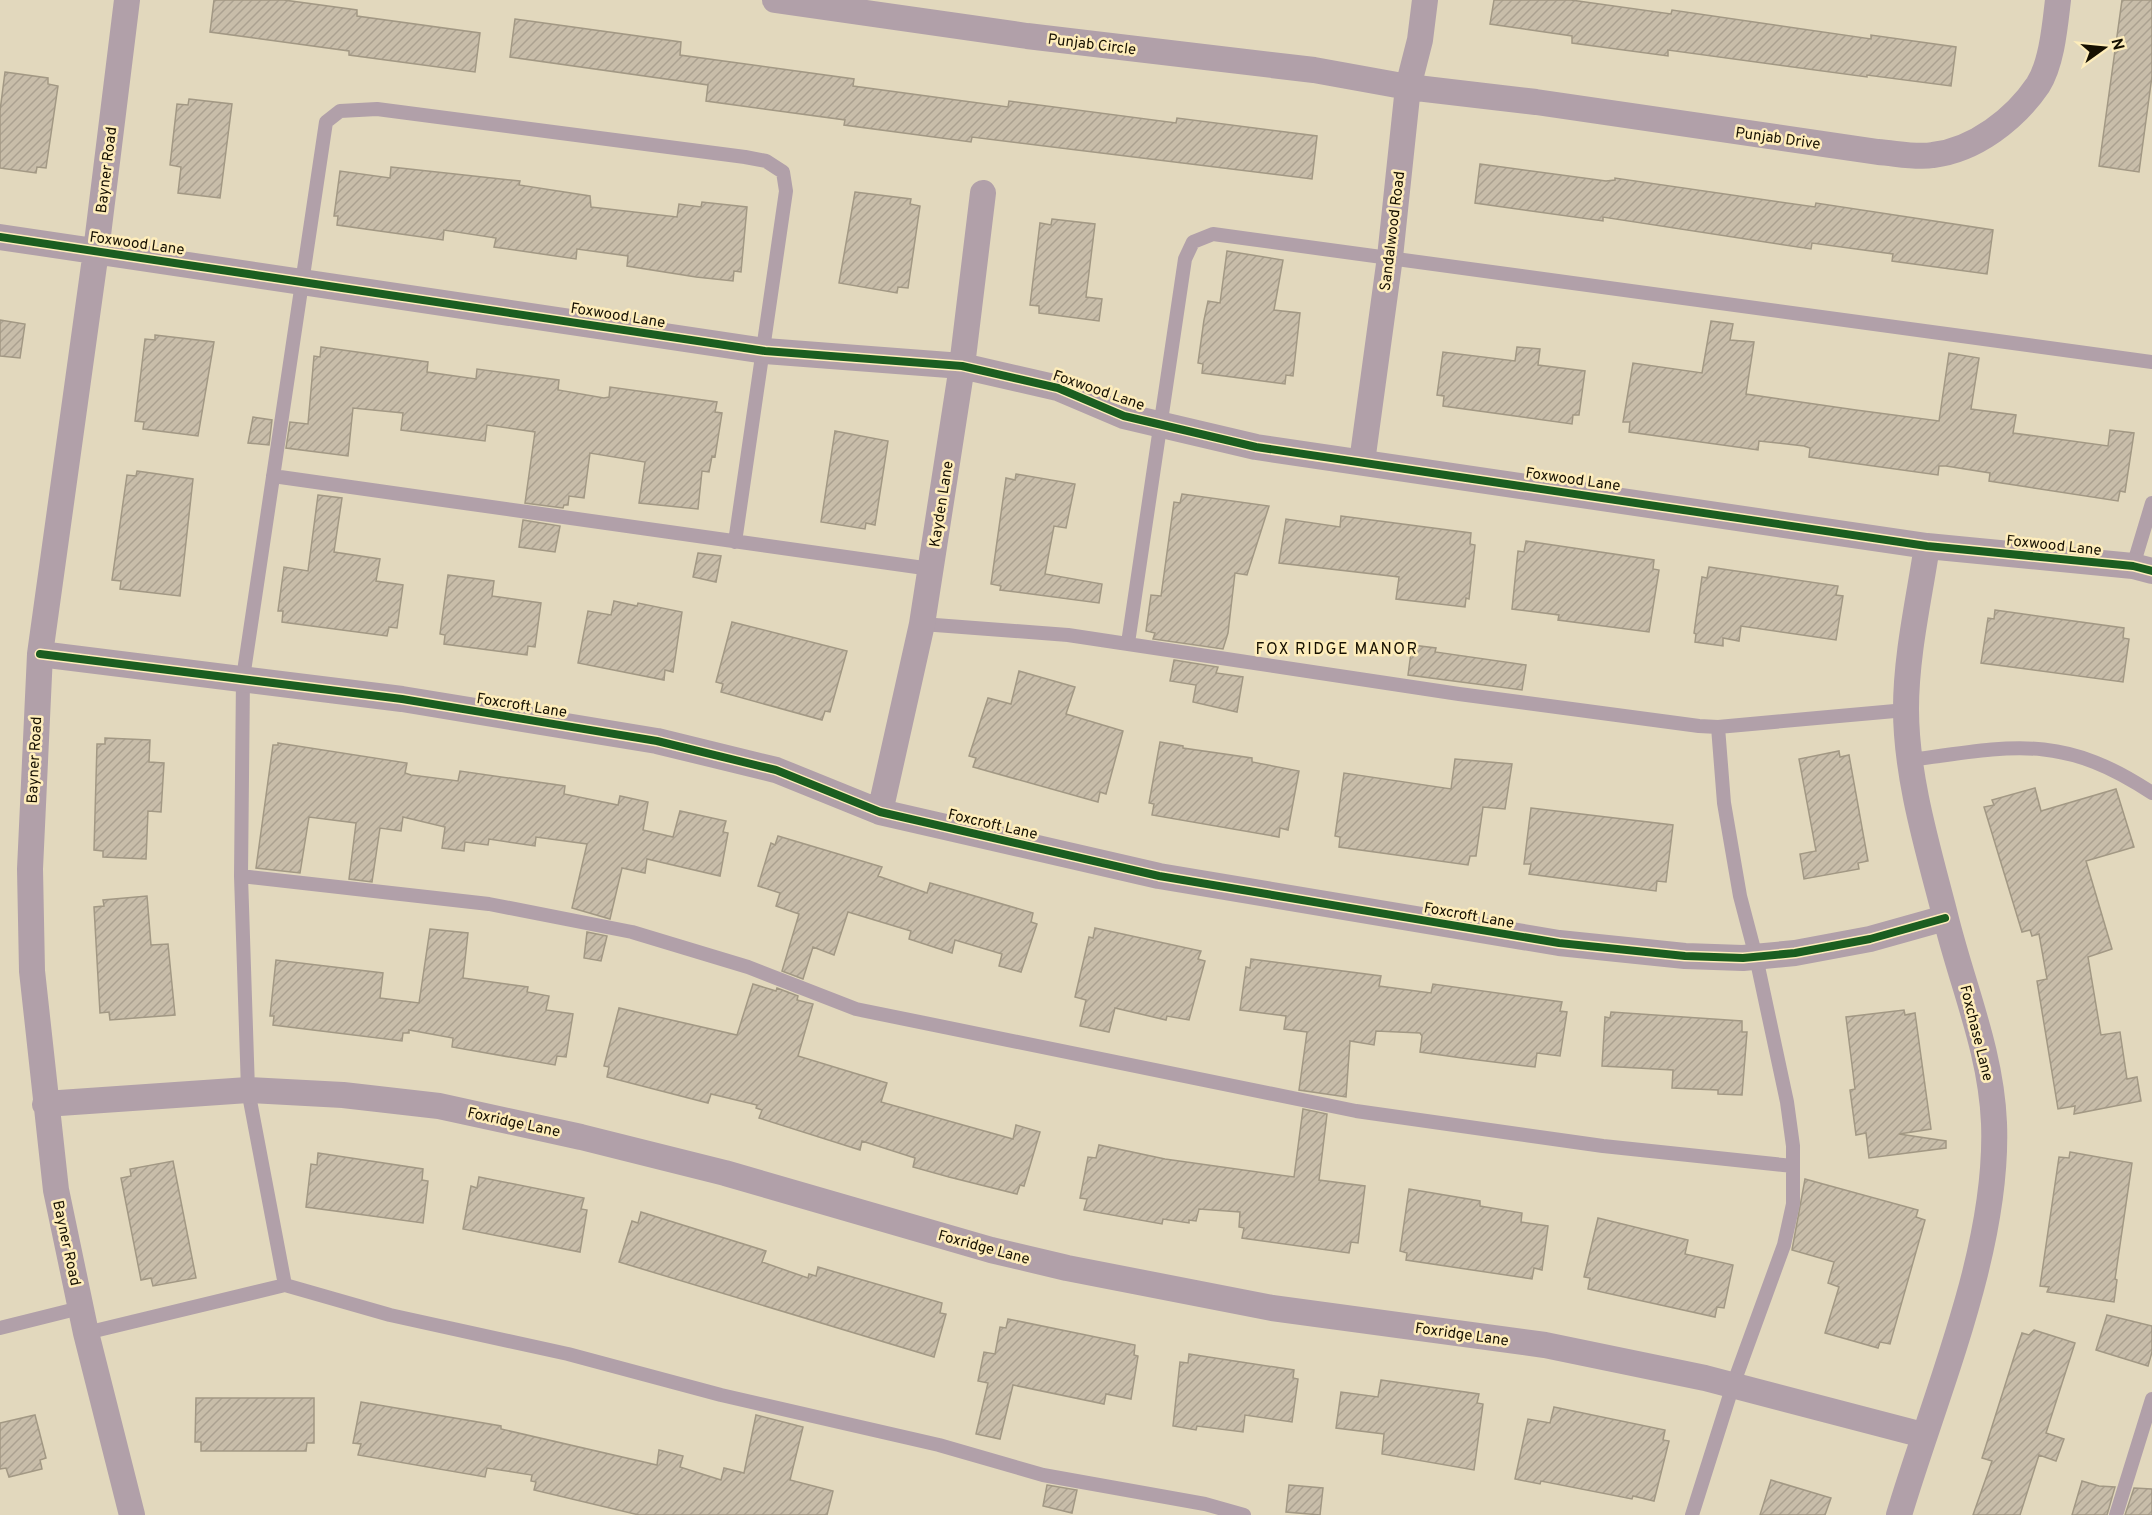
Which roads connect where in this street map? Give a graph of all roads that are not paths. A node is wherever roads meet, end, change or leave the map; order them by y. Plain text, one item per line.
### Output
1 (127, 0) edge
2 (775, 0) edge
3 (1425, 0) edge
4 (2058, 0) edge
5 (1408, 87) junction
6 (983, 193) dead end
7 (0, 237) edge
8 (96, 251) junction
9 (1390, 257) junction
10 (300, 281) junction
11 (765, 351) junction
12 (2152, 362) edge
13 (962, 366) junction
14 (1162, 425) junction
15 (1362, 462) junction
16 (273, 476) junction
17 (2152, 503) edge
18 (735, 542) junction
19 (1927, 546) junction
20 (2143, 568) edge
21 (931, 569) junction
22 (922, 624) junction
23 (1128, 643) junction
24 (40, 654) junction
25 (243, 678) junction
26 (1906, 710) junction
27 (1718, 727) junction
28 (1911, 760) junction
29 (2152, 793) edge
30 (880, 812) junction
31 (240, 876) junction
32 (1945, 918) junction
33 (1756, 957) junction
34 (248, 1090) junction
35 (45, 1104) junction
36 (1793, 1166) junction
37 (285, 1285) junction
38 (80, 1308) junction
39 (0, 1328) edge
40 (86, 1333) junction
41 (1733, 1385) junction
42 (2152, 1399) edge
43 (1923, 1435) junction
44 (132, 1515) edge
45 (1244, 1515) edge
46 (1692, 1515) edge
47 (1899, 1515) edge
48 (2116, 1515) edge

1 - 8 street, Bayner Road
2 - 5 street, Punjab Circle
3 - 5 street, Sandalwood Road
4 - 5 street, Punjab Drive
5 - 9 street, Sandalwood Road
6 - 13 street, Kayden Lane
7 - 8 street, Foxwood Lane
8 - 10 street, Foxwood Lane
8 - 24 street, Bayner Road
9 - 12 lane
9 - 14 lane
9 - 15 street, Sandalwood Road
10 - 11 street, Foxwood Lane
10 - 11 lane
10 - 16 lane
11 - 13 street, Foxwood Lane
11 - 18 lane
13 - 14 street, Foxwood Lane
13 - 21 street, Kayden Lane
14 - 15 street, Foxwood Lane
14 - 23 lane
15 - 19 street, Foxwood Lane
16 - 18 lane
16 - 25 lane
17 - 20 lane
18 - 21 lane
19 - 20 street, Foxwood Lane
19 - 26 street, Foxchase Lane
21 - 22 street, Kayden Lane
22 - 23 lane
22 - 30 street, Kayden Lane
23 - 27 lane
24 - 25 street, Foxcroft Lane
24 - 35 street, Bayner Road
25 - 30 street, Foxcroft Lane
25 - 31 lane
26 - 27 lane
26 - 28 street, Foxchase Lane
27 - 33 lane
28 - 29 lane
28 - 32 street, Foxchase Lane
30 - 33 street, Foxcroft Lane
31 - 34 lane
31 - 36 lane
32 - 33 street, Foxcroft Lane
32 - 43 street, Foxchase Lane
33 - 36 lane
34 - 35 street, Foxridge Lane
34 - 37 lane
34 - 41 street, Foxridge Lane
35 - 38 street, Bayner Road
36 - 41 lane
37 - 40 lane
37 - 45 lane
38 - 39 lane
38 - 40 street, Bayner Road
40 - 44 street, Bayner Road
41 - 43 street, Foxridge Lane
41 - 46 lane
42 - 48 lane
43 - 47 street, Foxchase Lane

